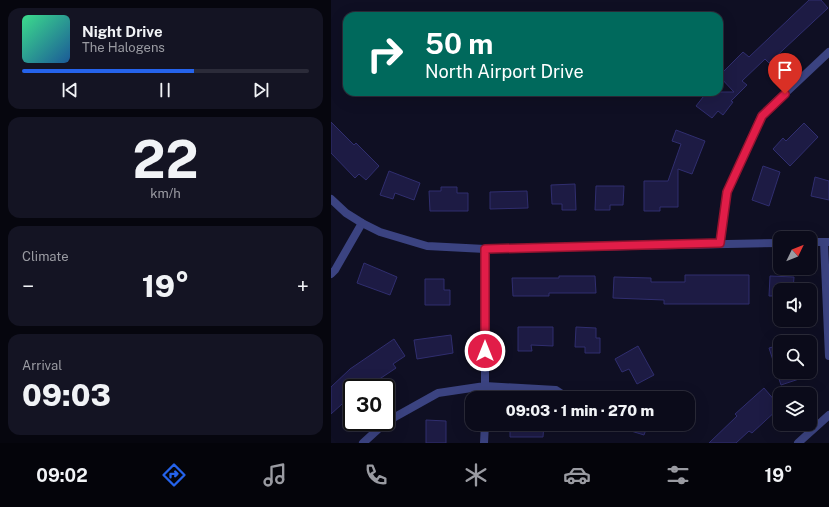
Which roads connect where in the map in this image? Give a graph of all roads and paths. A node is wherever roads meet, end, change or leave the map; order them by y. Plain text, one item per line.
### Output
1 (829, 52) edge
2 (331, 199) edge
3 (362, 223) junction
4 (827, 242) edge
5 (720, 243) junction
6 (773, 243) edge
7 (485, 249) junction
8 (331, 274) edge
9 (829, 356) edge
10 (485, 386) junction
11 (485, 391) edge
12 (558, 391) edge
13 (829, 415) edge
14 (395, 417) edge
15 (376, 431) edge
16 (485, 431) edge
17 (363, 443) edge
18 (485, 443) edge
19 (798, 443) edge

1 - 5 street
2 - 3 street
3 - 7 street
3 - 8 street
4 - 9 street
5 - 6 street
5 - 7 street
7 - 10 street
10 - 11 street
10 - 12 street
10 - 14 street
13 - 19 street
15 - 17 street
16 - 18 street

